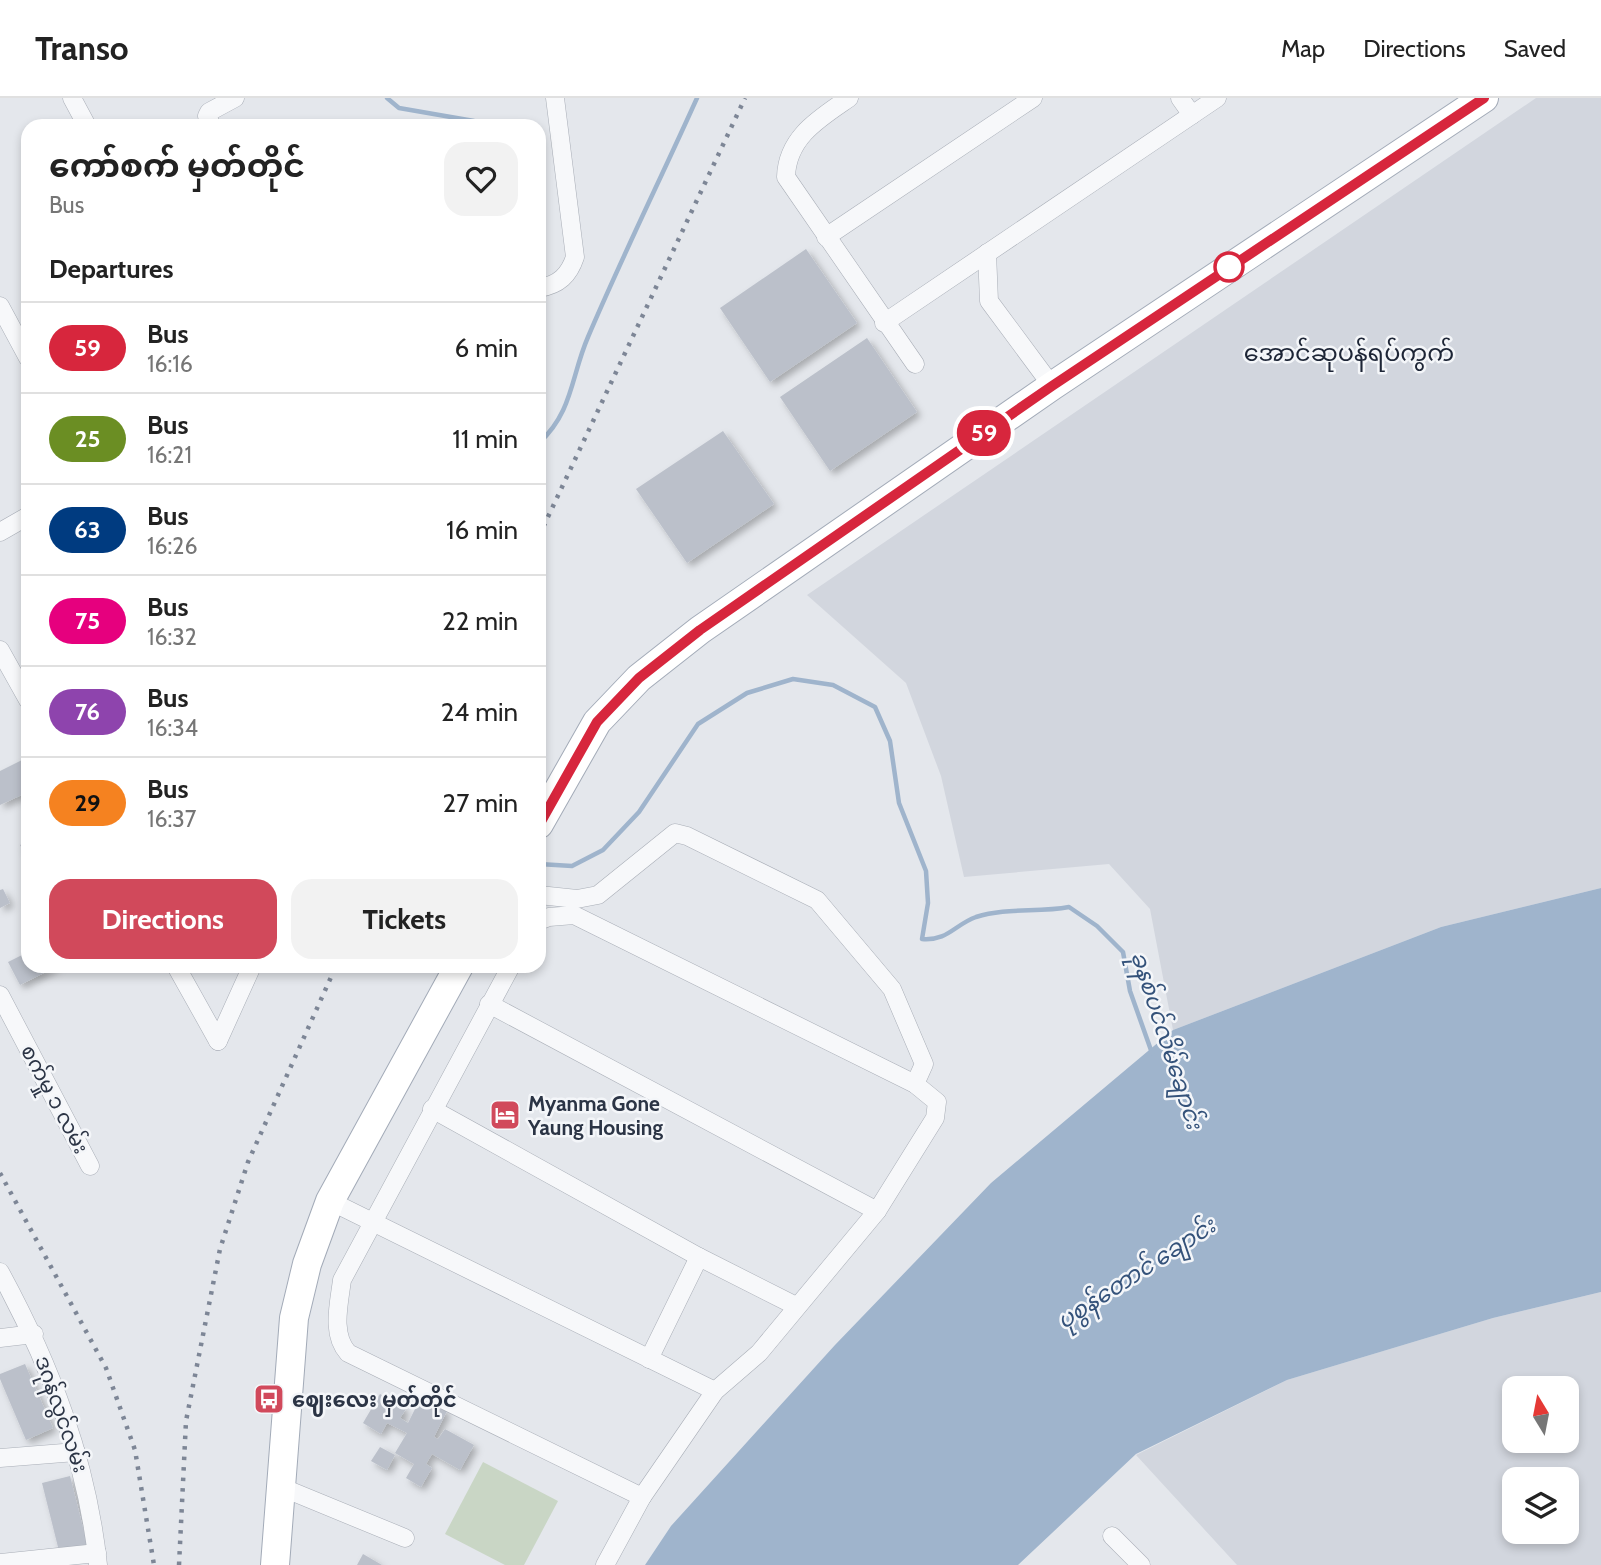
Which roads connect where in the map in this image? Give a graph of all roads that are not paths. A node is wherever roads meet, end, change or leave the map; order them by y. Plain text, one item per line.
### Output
1 (72, 98) edge
2 (235, 98) edge
3 (555, 98) edge
4 (849, 98) edge
5 (1033, 98) edge
6 (1180, 98) edge
7 (1217, 98) edge
8 (1484, 98) edge
9 (1192, 114) junction
10 (83, 119) edge
11 (208, 119) edge
12 (826, 237) junction
13 (987, 253) junction
14 (546, 286) edge
15 (0, 306) edge
16 (884, 323) junction
17 (21, 345) edge
18 (915, 365) dead end
19 (1052, 386) junction
20 (21, 520) edge
21 (0, 532) edge
22 (0, 650) edge
23 (21, 688) edge
24 (546, 812) edge
25 (546, 896) edge
26 (546, 918) edge
27 (180, 973) edge
28 (249, 973) edge
29 (456, 973) edge
30 (507, 973) edge
31 (0, 995) edge
32 (489, 1004) junction
33 (915, 1084) junction
34 (432, 1109) junction
35 (90, 1166) dead end
36 (330, 1200) junction
37 (877, 1211) junction
38 (373, 1221) junction
39 (699, 1257) junction
40 (0, 1272) edge
41 (796, 1306) junction
42 (34, 1334) junction
43 (0, 1338) edge
44 (649, 1359) junction
45 (715, 1391) junction
46 (76, 1452) junction
47 (0, 1458) edge
48 (281, 1487) junction
49 (642, 1497) junction
50 (1112, 1536) dead end
51 (405, 1538) dead end
52 (97, 1559) edge
53 (0, 1563) edge
54 (275, 1565) edge
55 (605, 1565) edge
56 (1141, 1565) edge

1 - 10 street
2 - 11 street
3 - 14 street
4 - 12 street
5 - 12 street
6 - 9 street
7 - 9 street
8 - 19 main road
9 - 13 street
12 - 16 street
13 - 16 street
13 - 19 street
15 - 17 street
16 - 18 street
19 - 24 main road
20 - 21 street
22 - 23 street
25 - 33 street
26 - 33 street
27 - 28 street
29 - 36 main road
30 - 32 street
31 - 35 street, စက်မှု ၁ လမ်း
32 - 34 street
32 - 37 street
33 - 37 street
34 - 38 street
34 - 39 street
36 - 38 street
36 - 48 main road
37 - 41 street
38 - 44 street
38 - 49 street
39 - 41 street
39 - 44 street
40 - 42 street, ဒဂုန်လွင်လမ်း
41 - 45 street
42 - 43 street
42 - 46 street, ဒဂုန်လွင်လမ်း
44 - 45 street
45 - 49 street
46 - 47 street
46 - 52 street, ဒဂုန်လွင်လမ်း
48 - 51 street
48 - 54 main road
49 - 55 street
50 - 56 street
52 - 53 street

